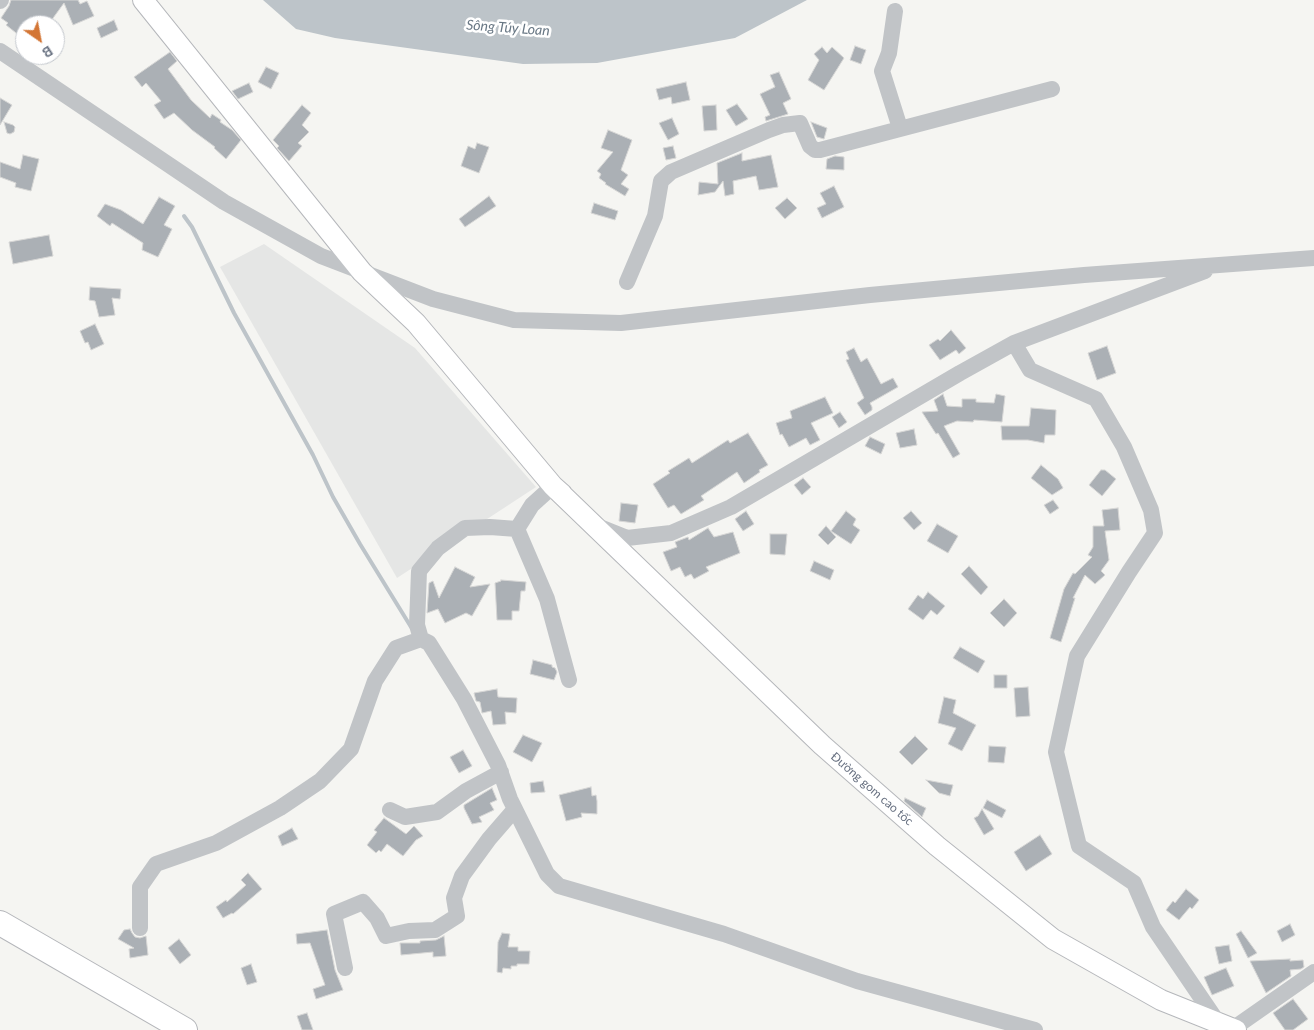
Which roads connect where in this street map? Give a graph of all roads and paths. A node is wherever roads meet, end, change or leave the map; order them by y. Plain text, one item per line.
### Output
1 (143, 0) edge
2 (895, 11) dead end
3 (0, 51) edge
4 (1052, 89) dead end
5 (900, 128) junction
6 (1314, 258) edge
7 (1224, 264) junction
8 (362, 272) junction
9 (627, 282) dead end
10 (1014, 343) junction
11 (553, 486) junction
12 (595, 525) joint
13 (517, 529) junction
14 (421, 640) junction
15 (569, 680) dead end
16 (501, 772) junction
17 (515, 809) junction
18 (390, 810) dead end
19 (0, 923) edge
20 (140, 928) dead end
21 (345, 968) dead end
22 (1314, 972) edge
23 (1229, 1028) edge
24 (185, 1030) edge
25 (1035, 1030) edge

1 - 8 main road
2 - 5 street
3 - 8 street
4 - 5 street
5 - 9 street
6 - 7 street
7 - 8 street
7 - 10 street
8 - 11 main road
10 - 12 street
10 - 23 street
11 - 12 main road
11 - 13 street
11 - 23 main road, Đường gom cao tốc
13 - 14 street
13 - 15 street
14 - 16 street
14 - 20 street
16 - 17 street
16 - 18 street
17 - 21 street
17 - 25 street
19 - 24 highway
22 - 23 street

